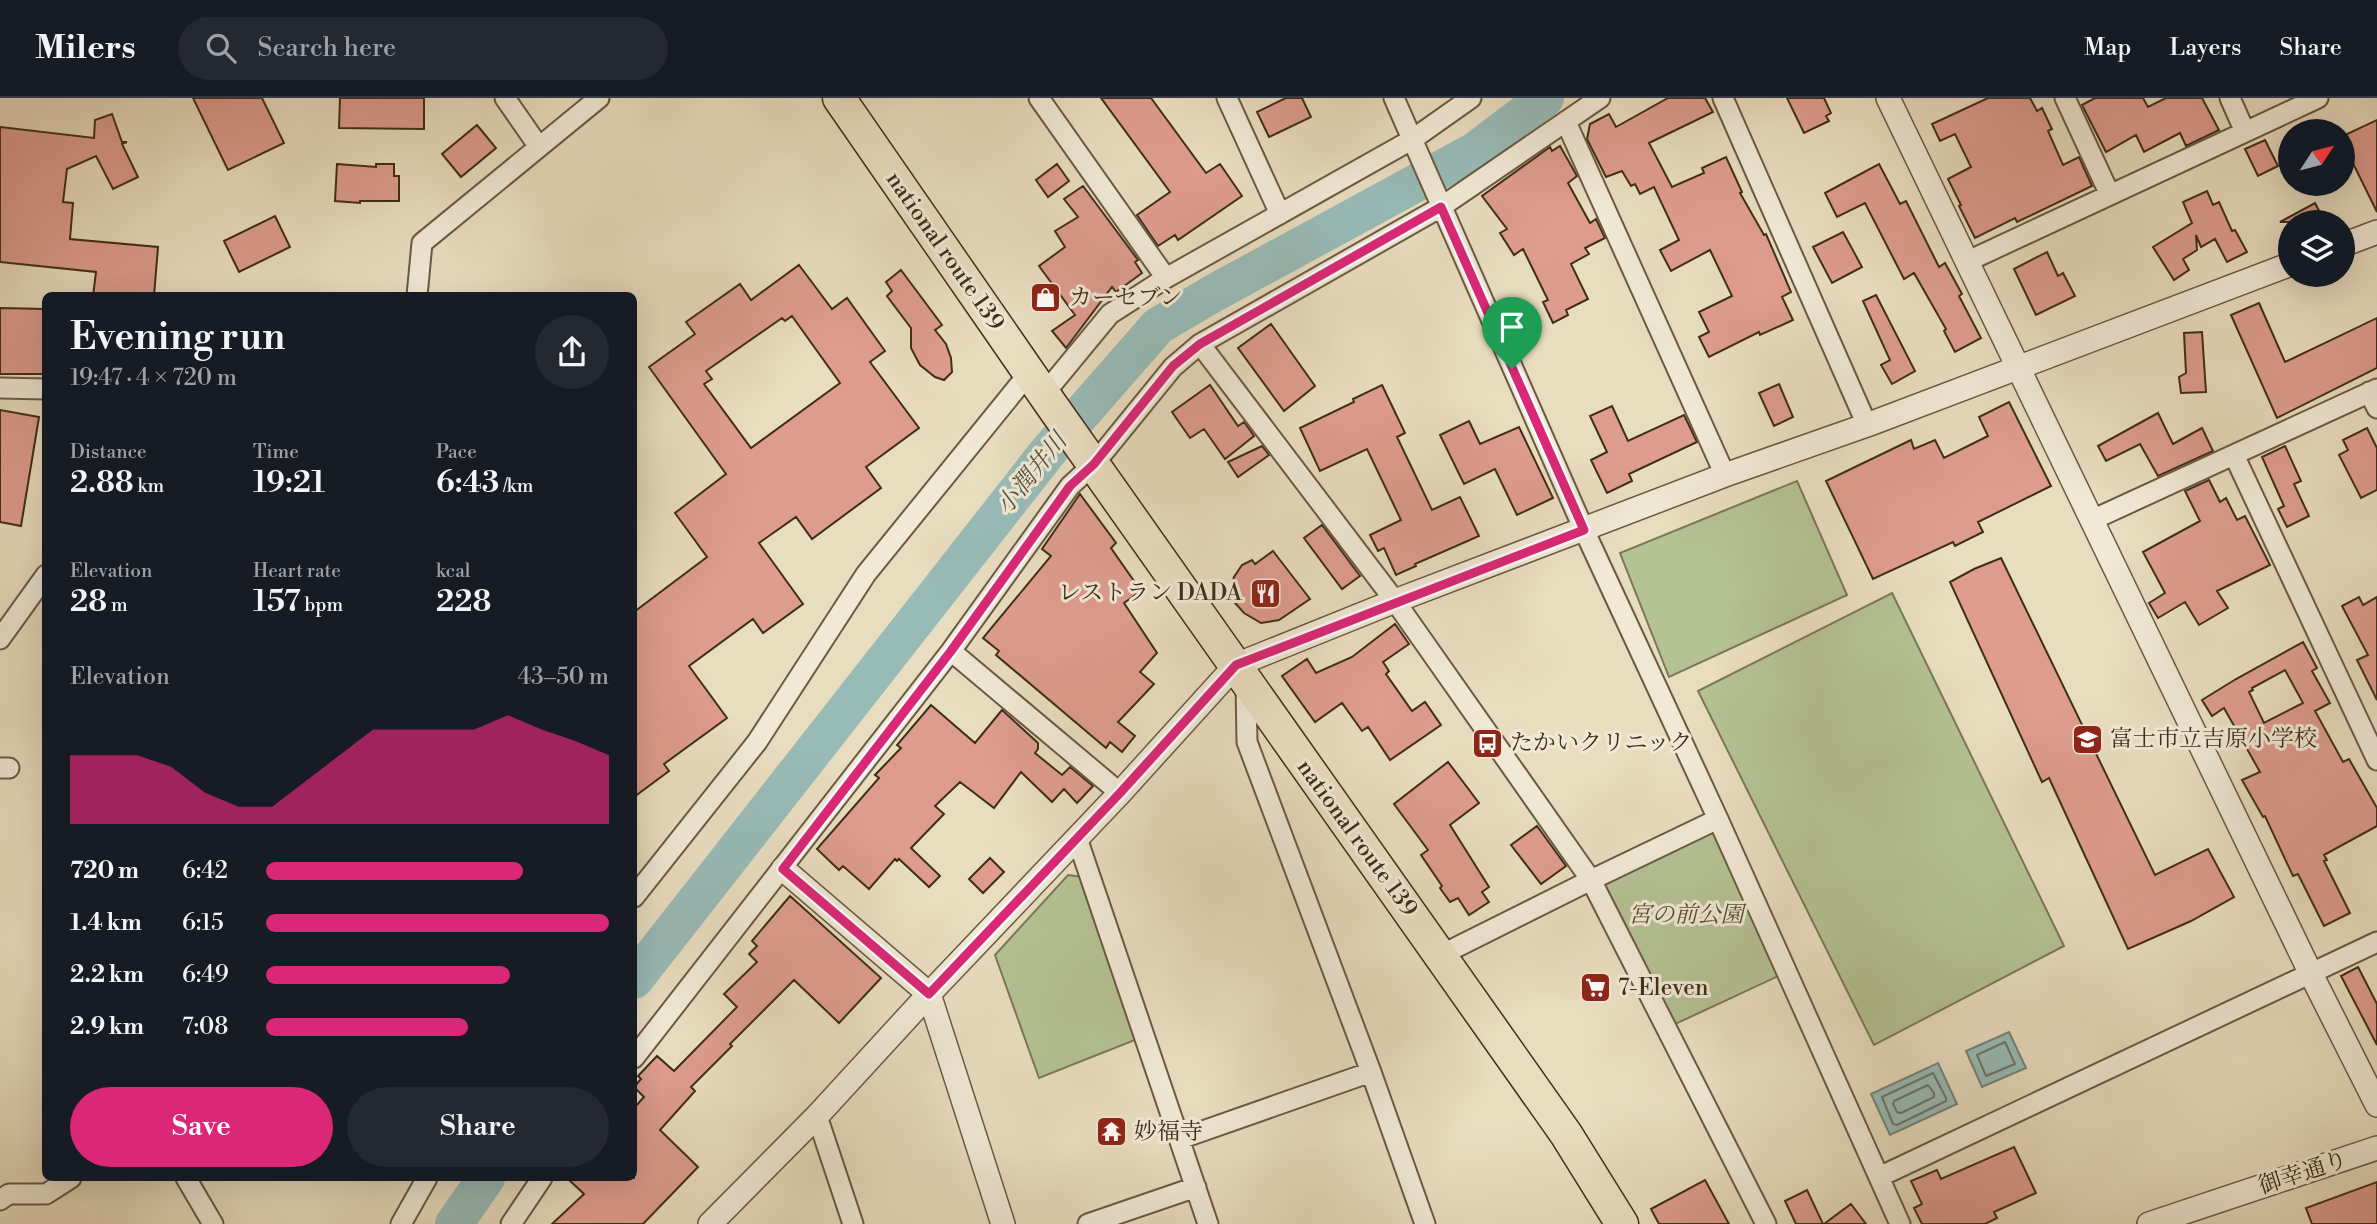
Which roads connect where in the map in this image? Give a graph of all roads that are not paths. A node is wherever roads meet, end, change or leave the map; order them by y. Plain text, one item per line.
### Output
1 (505, 98) edge
2 (599, 98) edge
3 (839, 98) edge
4 (1039, 98) edge
5 (1227, 98) edge
6 (1394, 98) edge
7 (1471, 98) edge
8 (1600, 98) edge
9 (1723, 98) edge
10 (1888, 98) edge
11 (2065, 98) edge
12 (2230, 98) edge
13 (2318, 98) edge
14 (1566, 121) junction
15 (2245, 132) junction
16 (1413, 139) junction
17 (539, 147) junction
18 (2110, 195) junction
19 (1441, 207) junction
20 (1280, 214) junction
21 (2377, 232) edge
22 (2355, 240) edge
23 (1966, 262) junction
24 (2278, 269) edge
25 (1166, 278) junction
26 (417, 292) edge
27 (1200, 344) junction
28 (2017, 367) junction
29 (0, 388) edge
30 (42, 389) edge
31 (1041, 390) junction
32 (2375, 397) edge
33 (1867, 425) junction
34 (2234, 455) junction
35 (1091, 459) junction
36 (1726, 475) junction
37 (2092, 520) junction
38 (1584, 530) junction
39 (42, 581) edge
40 (1395, 601) junction
41 (0, 639) edge
42 (951, 651) junction
43 (1241, 674) junction
44 (2377, 760) edge
45 (1120, 793) junction
46 (1718, 819) junction
47 (1077, 838) junction
48 (637, 868) edge
49 (783, 869) junction
50 (1591, 880) junction
51 (646, 881) junction
52 (637, 893) edge
53 (2377, 942) edge
54 (1441, 955) junction
55 (2311, 974) junction
56 (929, 994) junction
57 (637, 1054) edge
58 (1371, 1072) junction
59 (2377, 1105) edge
60 (817, 1116) junction
61 (1180, 1139) junction
62 (2377, 1148) edge
63 (1879, 1177) junction
64 (66, 1181) edge
65 (188, 1181) edge
66 (422, 1181) edge
67 (540, 1181) edge
68 (1196, 1187) junction
69 (0, 1200) edge
70 (212, 1224) edge
71 (401, 1224) edge
72 (511, 1224) edge
73 (710, 1224) edge
74 (853, 1224) edge
75 (1003, 1224) edge
76 (1088, 1224) edge
77 (1208, 1224) edge
78 (1425, 1224) edge
79 (1622, 1224) edge
80 (1766, 1224) edge
81 (1900, 1224) edge
82 (2149, 1224) edge

1 - 17 street
2 - 17 street
3 - 31 highway, national route 139
4 - 25 street
5 - 20 street
6 - 16 street
7 - 16 street
8 - 14 street
9 - 33 street
10 - 23 street
11 - 18 street
12 - 15 street
13 - 15 street
14 - 19 street
14 - 36 street
15 - 18 street
16 - 19 street
16 - 20 street
17 - 26 street
18 - 23 street
19 - 27 street
19 - 38 street
20 - 25 street
21 - 22 street
23 - 28 street
24 - 28 street
25 - 31 street
27 - 35 street
27 - 40 street
28 - 33 street
28 - 37 street
29 - 30 street
31 - 35 highway
31 - 51 street
32 - 34 street
33 - 36 street
34 - 37 street
34 - 44 street
35 - 42 street
35 - 43 highway, national route 139
36 - 38 street
37 - 55 street
38 - 40 street
38 - 46 street
39 - 41 street
40 - 43 street
40 - 50 street
42 - 45 street
42 - 49 street
43 - 45 street
43 - 54 highway, national route 139
43 - 58 street
45 - 47 street
46 - 50 street
46 - 63 street
47 - 56 street
47 - 61 street
48 - 51 street
49 - 56 street
49 - 57 street
50 - 54 street
50 - 80 street
51 - 52 street
53 - 55 street
54 - 79 highway, national route 139
55 - 59 street
55 - 63 street
56 - 60 street
56 - 75 street
58 - 61 street
58 - 78 street
60 - 73 street
60 - 74 street
61 - 68 street
62 - 82 street, 御幸通り
63 - 81 street
64 - 69 street
65 - 70 street
66 - 71 street
67 - 72 street
68 - 76 street
68 - 77 street

